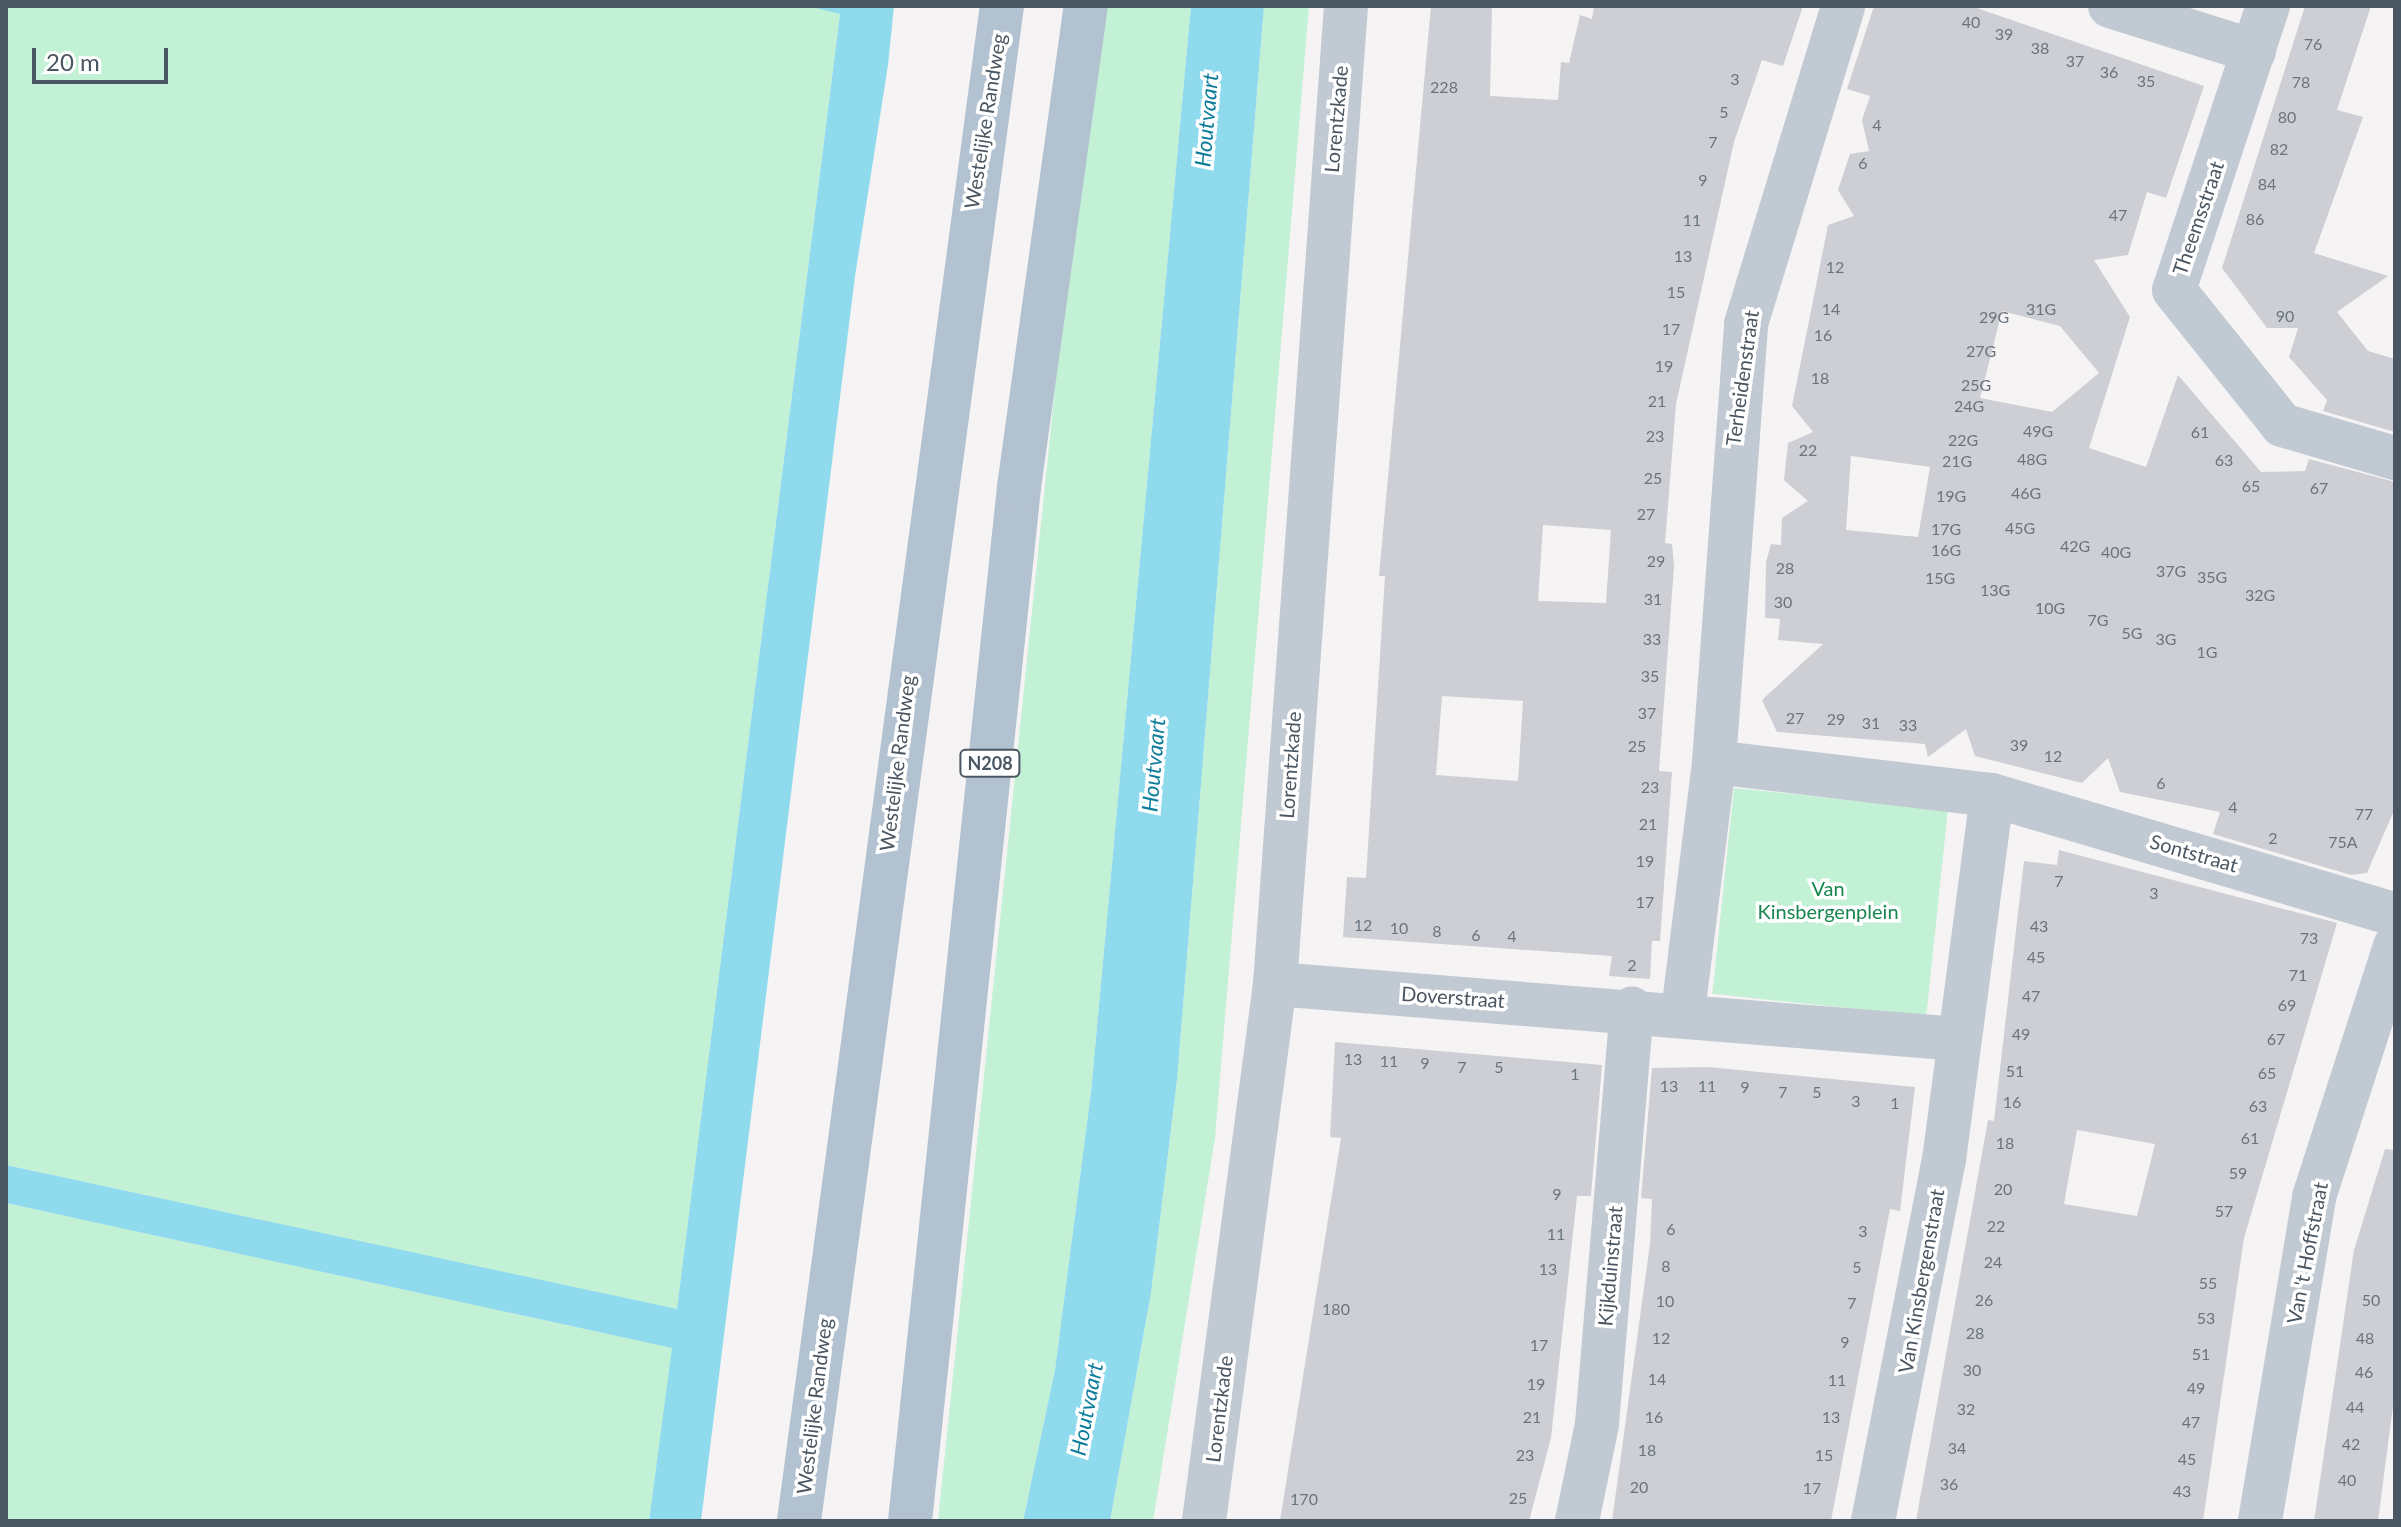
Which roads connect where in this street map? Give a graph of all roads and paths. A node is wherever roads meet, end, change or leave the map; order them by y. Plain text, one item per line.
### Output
1 (1002, 6) edge
2 (1086, 6) edge
3 (1346, 6) edge
4 (1843, 6) edge
5 (2110, 6) edge
6 (2268, 6) edge
7 (2254, 51) junction
8 (2395, 458) edge
9 (1714, 762) junction
10 (1992, 795) junction
11 (2395, 914) edge
12 (2395, 946) edge
13 (1275, 984) junction
14 (1632, 1008) junction
15 (1683, 1012) junction
16 (1959, 1039) junction
17 (799, 1521) edge
18 (910, 1521) edge
19 (1204, 1521) edge
20 (1577, 1521) edge
21 (1873, 1521) edge
22 (2260, 1521) edge

1 - 17 main road, Westelijke Randweg
2 - 18 main road, N208
3 - 13 street, Lorentzkade
4 - 9 street, Terheidenstraat
5 - 7 street
6 - 7 street, Theemsstraat
7 - 8 street, Theemsstraat
9 - 10 street
9 - 15 street
10 - 11 street, Sontstraat
10 - 16 street
12 - 22 street, Van 't Hoffstraat
13 - 14 street, Doverstraat
13 - 19 street, Lorentzkade
14 - 15 street
14 - 20 street, Kijkduinstraat
15 - 16 street
16 - 21 street, Van Kinsbergenstraat

